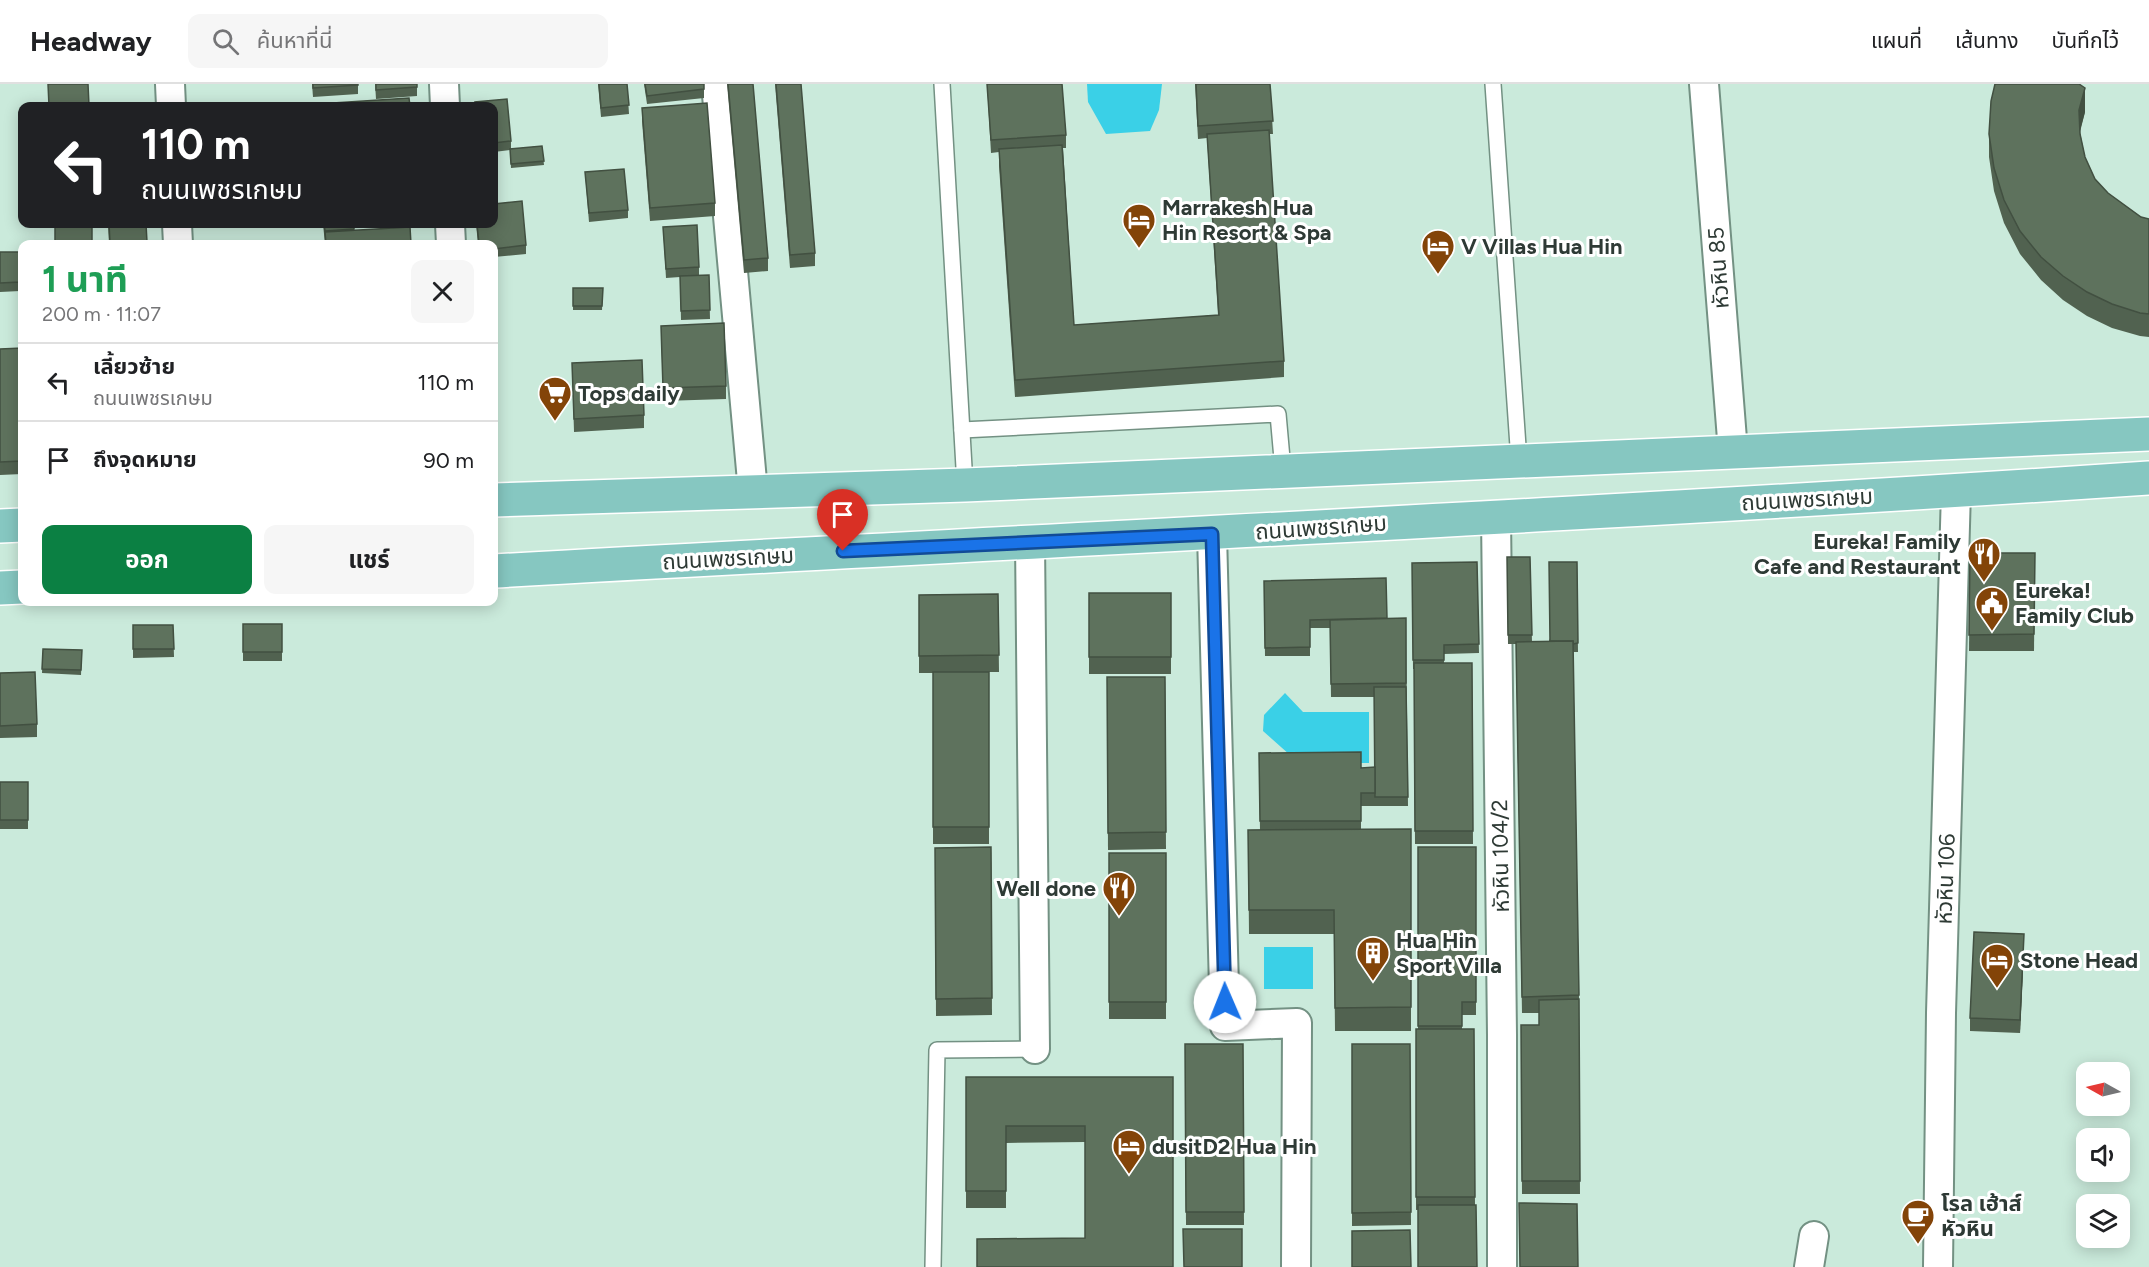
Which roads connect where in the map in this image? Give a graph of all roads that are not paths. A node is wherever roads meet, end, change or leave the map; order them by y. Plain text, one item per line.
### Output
1 (170, 84) edge
2 (444, 84) edge
3 (716, 84) edge
4 (942, 84) edge
5 (1493, 84) edge
6 (1704, 84) edge
7 (171, 102) edge
8 (445, 102) edge
9 (962, 429) junction
10 (2149, 434) edge
11 (1733, 452) junction
12 (1520, 460) junction
13 (1283, 470) junction
14 (2149, 478) edge
15 (965, 485) junction
16 (1956, 491) junction
17 (753, 492) junction
18 (498, 500) edge
19 (1496, 516) junction
20 (18, 525) edge
21 (0, 526) edge
22 (1212, 534) junction
23 (1030, 541) junction
24 (498, 571) edge
25 (18, 587) edge
26 (0, 588) edge
27 (1035, 1049) joint
28 (1814, 1236) dead end
29 (933, 1267) edge
30 (1296, 1267) edge
31 (1502, 1267) edge
32 (1809, 1267) edge
33 (1938, 1267) edge

1 - 7 street
2 - 8 street
3 - 17 street
4 - 9 lane
5 - 12 lane
6 - 11 street, หัวหิน 85
9 - 13 lane
9 - 15 lane
10 - 11 main road
11 - 12 main road
12 - 13 main road
13 - 15 main road
14 - 16 main road, ถนนเพชรเกษม
15 - 17 main road
16 - 19 main road, ถนนเพชรเกษม
16 - 33 street, หัวหิน 106
17 - 18 main road
19 - 22 main road, ถนนเพชรเกษม
19 - 31 street, หัวหิน 104/2
20 - 21 main road
22 - 23 main road, ถนนเพชรเกษม
22 - 30 street
23 - 24 main road, ถนนเพชรเกษม
23 - 27 street
25 - 26 main road
27 - 29 lane
28 - 32 street

